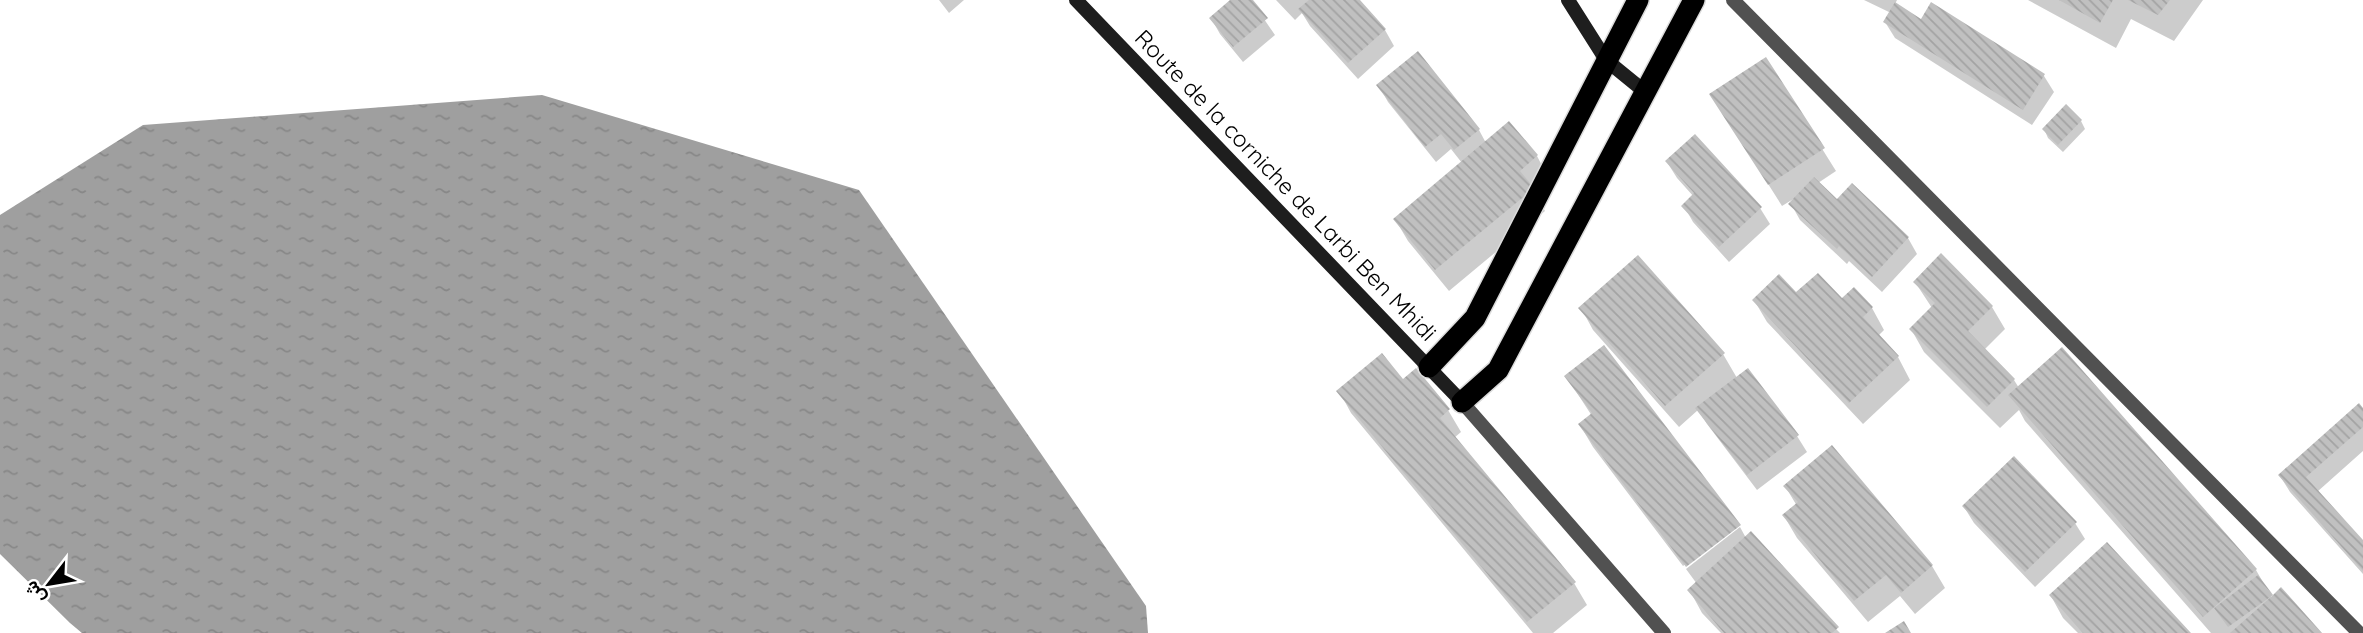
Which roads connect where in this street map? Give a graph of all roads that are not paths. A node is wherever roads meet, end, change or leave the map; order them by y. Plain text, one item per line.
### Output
1 (1076, 0) edge
2 (1568, 0) edge
3 (1638, 0) edge
4 (1694, 0) edge
5 (1733, 0) edge
6 (1606, 60) junction
7 (1644, 91) junction
8 (1429, 367) junction
9 (1462, 402) junction
10 (1664, 633) edge
11 (2359, 633) edge

1 - 8 main road, Route de la corniche de Larbi Ben Mhidi
2 - 6 main road
3 - 6 highway
4 - 7 highway
5 - 11 street
6 - 7 main road
6 - 8 highway
7 - 9 highway
8 - 9 main road, Route de la corniche de Larbi Ben Mhidi
9 - 10 street

